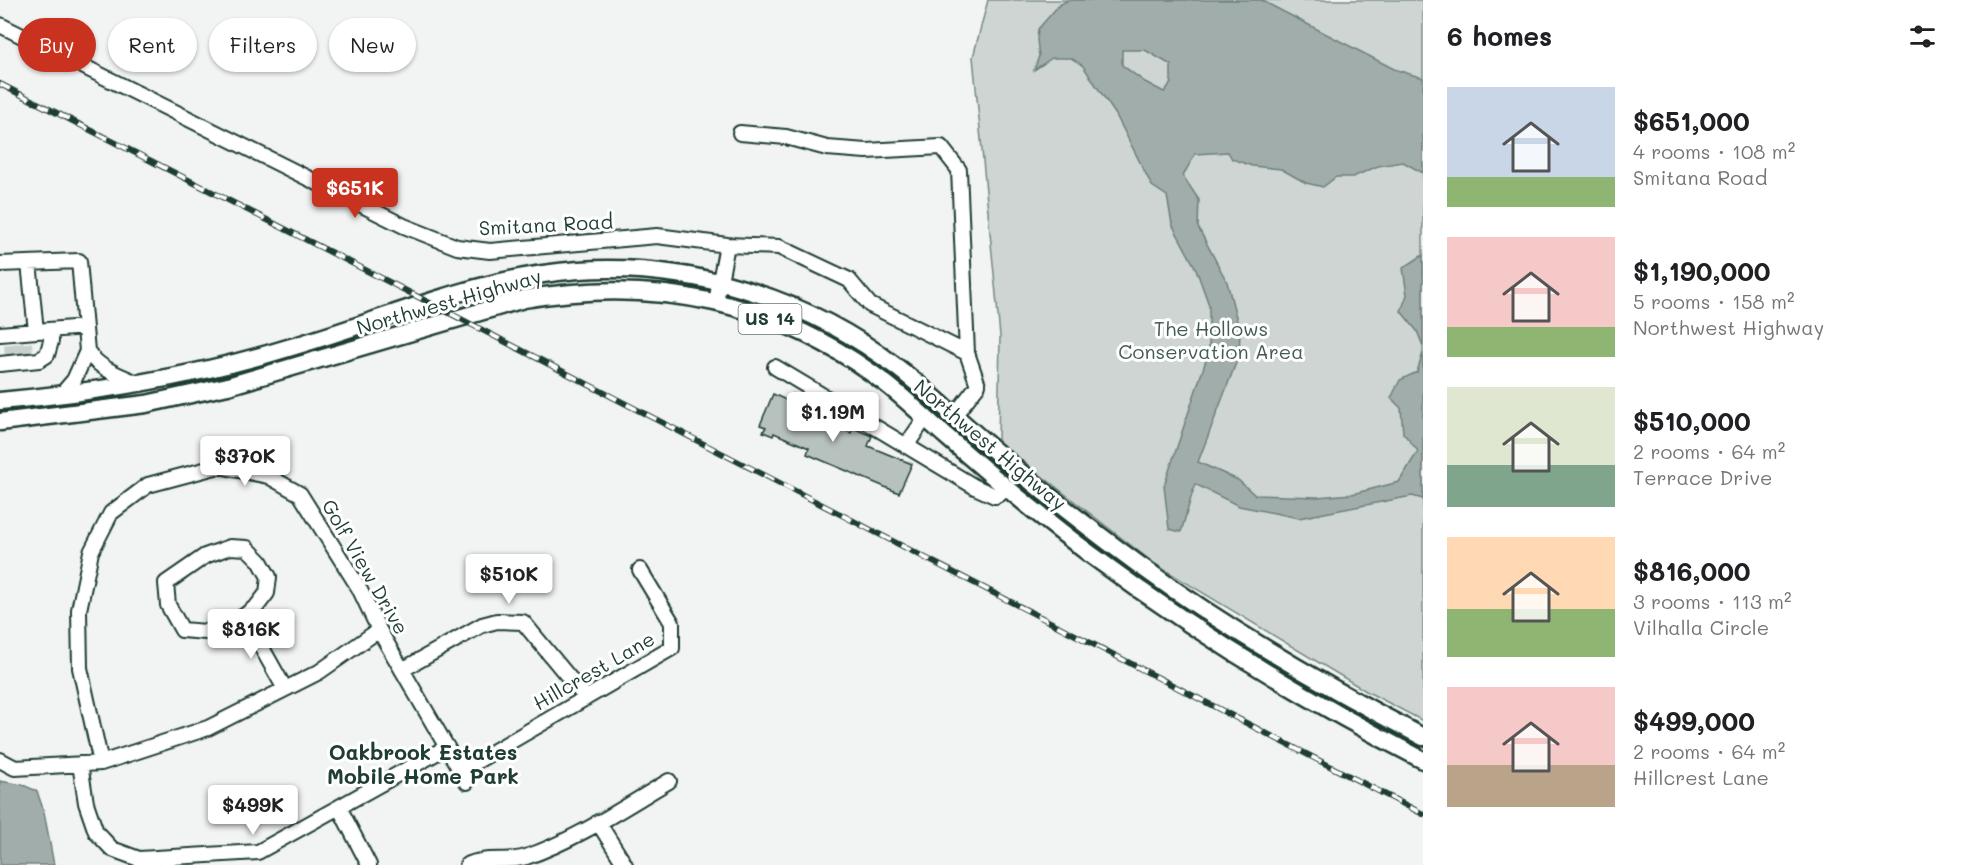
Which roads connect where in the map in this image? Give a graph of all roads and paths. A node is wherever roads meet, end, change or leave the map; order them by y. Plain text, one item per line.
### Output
1 (0, 25) edge
2 (740, 133) dead end
3 (727, 245) junction
4 (29, 263) junction
5 (0, 264) edge
6 (721, 283) junction
7 (716, 302) junction
8 (85, 327) junction
9 (51, 330) junction
10 (17, 347) edge
11 (87, 351) junction
12 (967, 353) junction
13 (775, 367) dead end
14 (140, 384) junction
15 (61, 395) junction
16 (0, 401) edge
17 (954, 416) junction
18 (925, 418) junction
19 (0, 422) edge
20 (906, 446) junction
21 (1008, 489) junction
22 (640, 570) dead end
23 (244, 616) junction
24 (379, 630) junction
25 (402, 670) junction
26 (285, 689) junction
27 (586, 698) junction
28 (1423, 736) edge
29 (447, 747) junction
30 (0, 760) edge
31 (1423, 760) edge
32 (101, 763) junction
33 (80, 764) junction
34 (463, 777) joint
35 (669, 782) dead end
36 (339, 807) junction
37 (598, 822) junction
38 (369, 865) edge
39 (467, 865) edge
40 (625, 865) edge

1 - 3 street, Smitana Road
2 - 12 street
3 - 6 street
3 - 12 street, Smitana Road
4 - 5 street
4 - 8 street
4 - 10 street
6 - 7 street
6 - 14 main road, Northwest Highway / US 14
6 - 17 main road, Northwest Highway / US 14
7 - 18 main road, Northwest Highway / US 14
7 - 19 main road, Northwest Highway / US 14
8 - 9 street
8 - 11 street
9 - 10 street
9 - 10 street
11 - 14 street
11 - 15 street
12 - 17 street
13 - 20 street
14 - 15 main road, Northwest Highway / US 14
15 - 16 main road, Northwest Highway / US 14
17 - 28 main road, Northwest Highway / US 14
18 - 20 street
18 - 21 main road, Northwest Highway / US 14
20 - 21 street
21 - 31 main road, Northwest Highway / US 14
22 - 27 street, Hillcrest Lane
23 - 23 street
23 - 26 street
24 - 25 street, Golf View Drive
24 - 26 street
24 - 32 street, Golf View Drive
25 - 27 street
25 - 29 street, Golf View Drive
26 - 32 street
27 - 34 street, Hillcrest Lane
29 - 34 street, Golf View Drive
29 - 36 street
30 - 33 street
32 - 33 street
33 - 36 street
35 - 37 street
36 - 38 street
37 - 39 street
37 - 40 street

